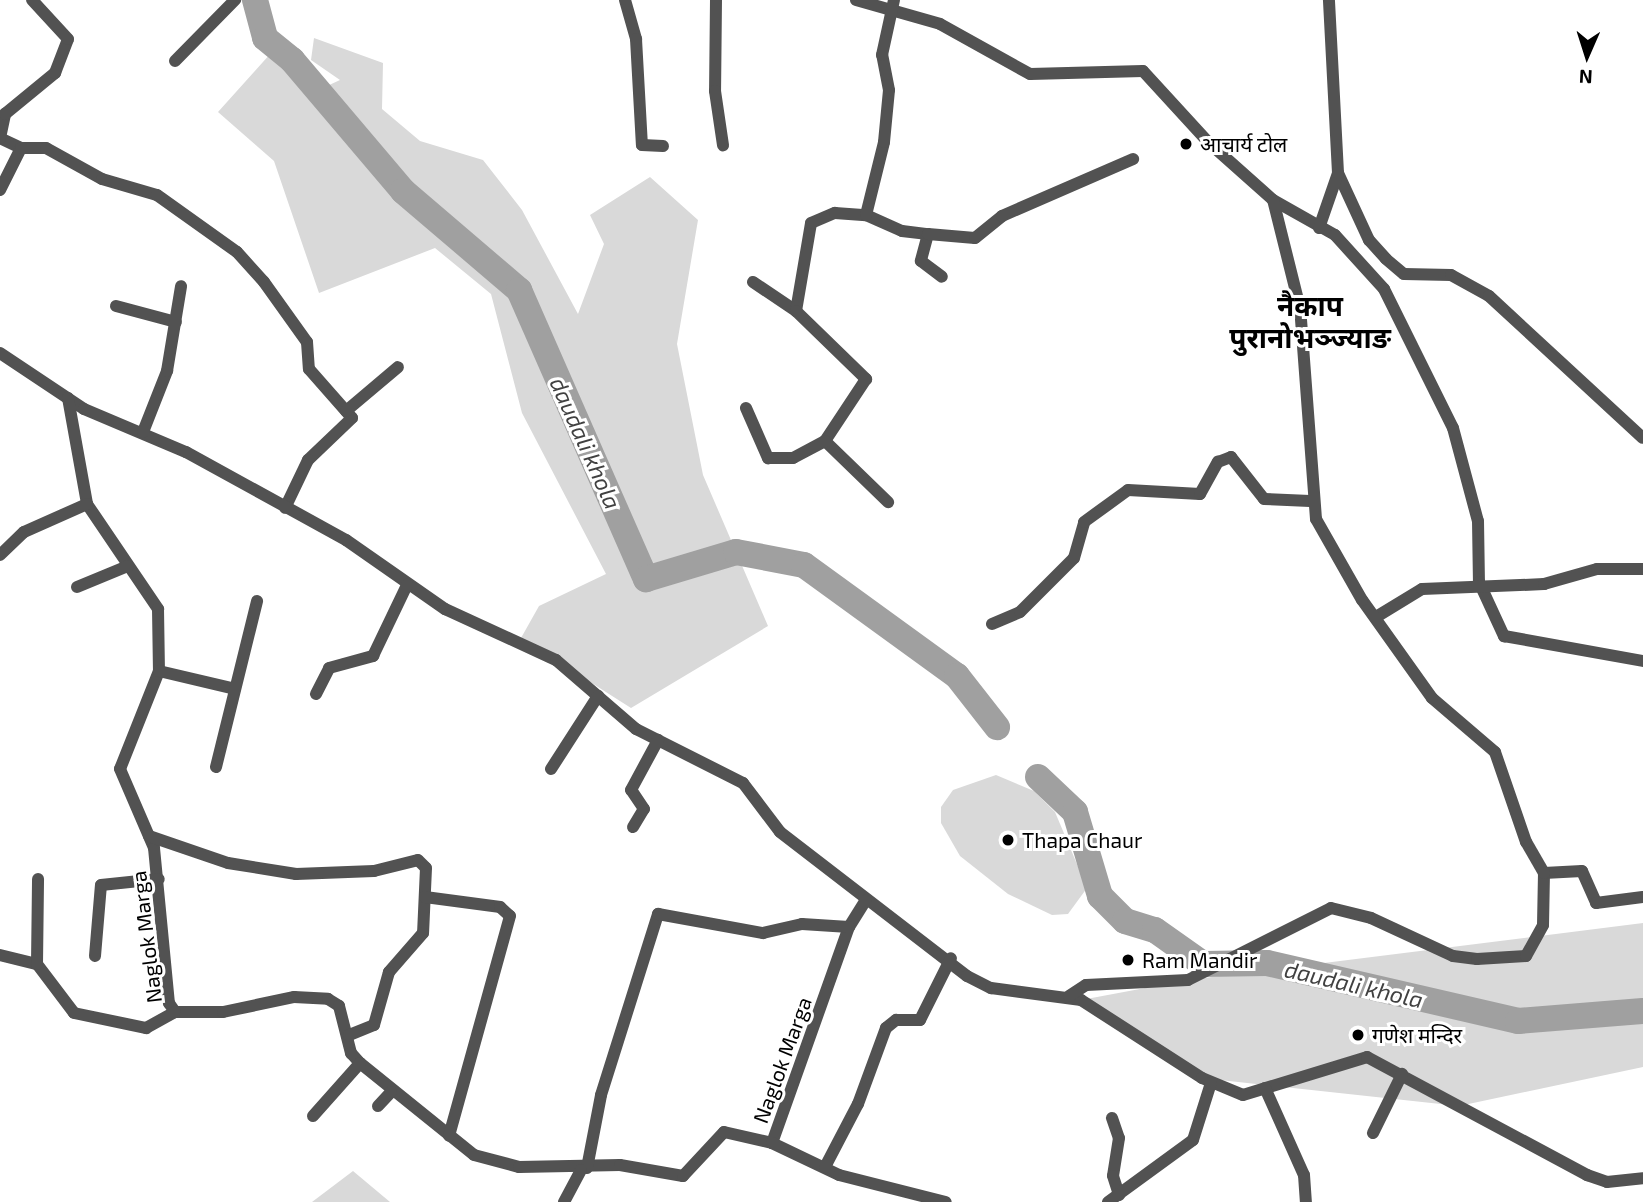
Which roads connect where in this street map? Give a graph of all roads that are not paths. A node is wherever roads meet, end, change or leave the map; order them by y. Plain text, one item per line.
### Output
1 (32, 0) edge
2 (234, 0) edge
3 (625, 0) edge
4 (716, 0) edge
5 (856, 0) edge
6 (1329, 0) edge
7 (892, 4) edge
8 (175, 61) dead end
9 (723, 145) dead end
10 (663, 146) dead end
11 (21, 148) junction
12 (1132, 159) dead end
13 (1339, 173) junction
14 (0, 190) edge
15 (1273, 200) junction
16 (866, 215) junction
17 (1319, 228) junction
18 (928, 234) junction
19 (942, 277) dead end
20 (753, 282) dead end
21 (181, 286) dead end
22 (116, 306) dead end
23 (796, 311) junction
24 (176, 322) junction
25 (0, 353) edge
26 (398, 367) dead end
27 (68, 398) junction
28 (746, 408) dead end
29 (346, 411) junction
30 (143, 432) junction
31 (1643, 438) edge
32 (825, 441) junction
33 (1310, 500) junction
34 (888, 502) dead end
35 (87, 504) junction
36 (285, 508) junction
37 (0, 555) edge
38 (128, 566) junction
39 (1643, 569) edge
40 (1479, 582) junction
41 (407, 586) junction
42 (77, 587) dead end
43 (257, 601) dead end
44 (1376, 617) junction
45 (992, 624) dead end
46 (1643, 661) edge
47 (159, 671) junction
48 (235, 689) junction
49 (316, 694) dead end
50 (598, 696) junction
51 (658, 740) junction
52 (216, 767) dead end
53 (551, 769) dead end
54 (634, 827) dead end
55 (149, 836) junction
56 (1544, 873) junction
57 (38, 878) dead end
58 (159, 879) junction
59 (425, 897) junction
60 (1643, 897) edge
61 (865, 901) junction
62 (849, 927) junction
63 (0, 955) edge
64 (95, 956) dead end
65 (951, 958) junction
66 (37, 964) junction
67 (1069, 996) junction
68 (176, 1012) junction
69 (349, 1035) junction
70 (360, 1063) junction
71 (1402, 1074) junction
72 (1210, 1083) junction
73 (1265, 1088) junction
74 (391, 1092) junction
75 (378, 1106) dead end
76 (313, 1116) dead end
77 (1112, 1118) dead end
78 (1373, 1133) dead end
79 (449, 1136) junction
80 (772, 1143) junction
81 (825, 1167) junction
82 (584, 1169) junction
83 (1643, 1178) edge
84 (1114, 1199) edge
85 (564, 1202) edge
86 (946, 1202) edge
87 (1306, 1202) edge

1 - 11 street
2 - 8 street
3 - 10 street
4 - 9 street
5 - 7 street
6 - 13 street
7 - 15 street
7 - 16 street
11 - 14 street
11 - 29 street
12 - 18 street
13 - 17 street
13 - 31 street
15 - 17 street
15 - 33 street
16 - 18 street
16 - 23 street
17 - 40 street
18 - 19 street
20 - 23 street
21 - 24 street
22 - 24 street
23 - 32 street
24 - 30 street
25 - 27 street
26 - 29 street
27 - 30 street
27 - 35 street, Naglok Marga
28 - 32 street
29 - 36 street
30 - 36 street
32 - 34 street
33 - 44 street
33 - 45 street
35 - 37 street
35 - 38 street, Naglok Marga
36 - 41 street
38 - 42 street
38 - 47 street, Naglok Marga
39 - 40 street
40 - 44 street
40 - 46 street
41 - 49 street
41 - 50 street
43 - 48 street
44 - 56 street
47 - 48 street
47 - 55 street, Naglok Marga
48 - 52 street
50 - 51 street
50 - 53 street
51 - 54 street
51 - 61 street
55 - 58 street, Naglok Marga
55 - 59 street
56 - 60 street
56 - 67 street
57 - 66 street
58 - 64 street
58 - 68 street, Naglok Marga
59 - 69 street
59 - 79 street
61 - 62 street, Naglok Marga
61 - 65 street
62 - 80 street, Naglok Marga
62 - 82 street
63 - 66 street
65 - 67 street
65 - 81 street
66 - 68 street
67 - 72 street
68 - 69 street, Naglok Marga
69 - 70 street, Naglok Marga
70 - 74 street, Naglok Marga
70 - 76 street
71 - 73 street
71 - 78 street
71 - 83 street
72 - 73 street
72 - 84 street
73 - 87 street
74 - 75 street
74 - 79 street, Naglok Marga
77 - 84 street
79 - 82 street, Naglok Marga
80 - 81 street
80 - 82 street, Naglok Marga
81 - 86 street
82 - 85 street

